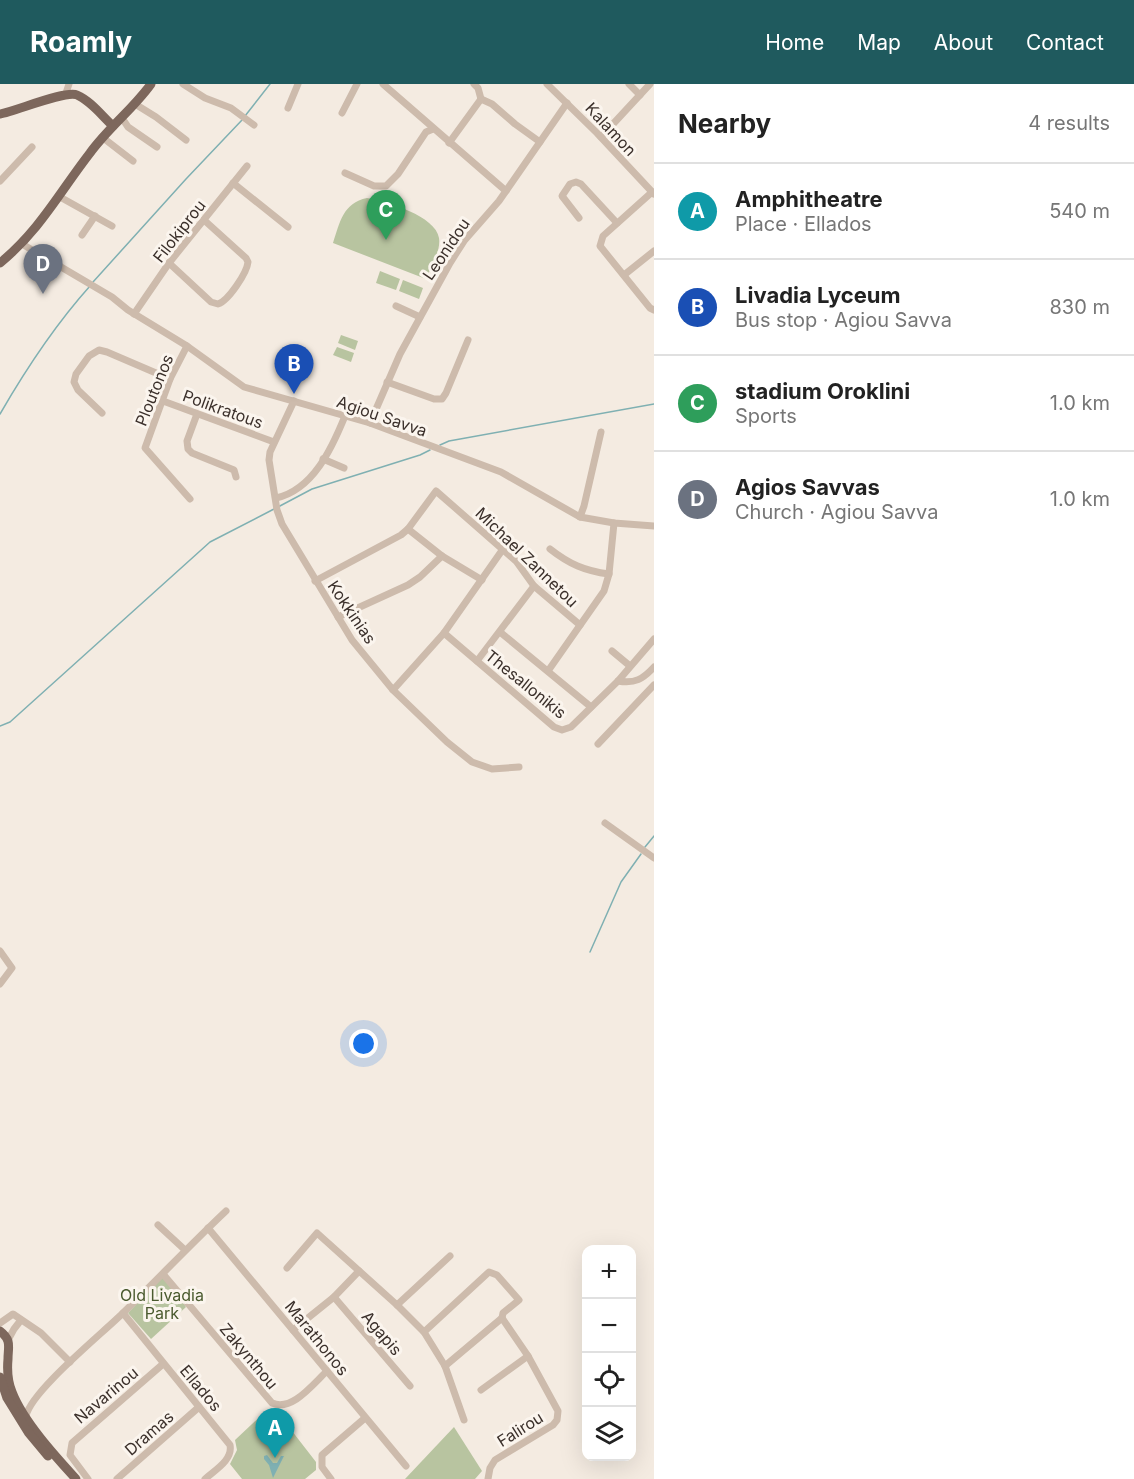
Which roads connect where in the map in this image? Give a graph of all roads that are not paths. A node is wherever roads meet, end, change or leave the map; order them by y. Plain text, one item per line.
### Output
1 (151, 84) edge
2 (183, 84) edge
3 (298, 84) edge
4 (357, 84) edge
5 (384, 84) edge
6 (474, 84) edge
7 (547, 84) edge
8 (629, 84) edge
9 (650, 84) edge
10 (67, 89) edge
11 (640, 95) junction
12 (481, 99) junction
13 (567, 103) junction
14 (135, 104) junction
15 (288, 108) dead end
16 (342, 112) dead end
17 (0, 114) edge
18 (122, 118) junction
19 (254, 125) dead end
20 (113, 126) junction
21 (432, 129) junction
22 (102, 137) junction
23 (601, 137) junction
24 (186, 140) dead end
25 (540, 142) junction
26 (449, 143) junction
27 (32, 147) dead end
28 (157, 147) dead end
29 (133, 161) dead end
30 (247, 166) dead end
31 (345, 173) dead end
32 (0, 181) edge
33 (233, 183) junction
34 (506, 191) junction
35 (653, 193) edge
36 (60, 197) junction
37 (95, 216) junction
38 (579, 219) dead end
39 (204, 220) junction
40 (617, 224) junction
41 (112, 226) dead end
42 (288, 227) dead end
43 (82, 235) dead end
44 (22, 244) junction
45 (654, 251) edge
46 (0, 263) edge
47 (169, 263) junction
48 (624, 275) junction
49 (396, 306) dead end
50 (654, 310) edge
51 (134, 314) junction
52 (420, 317) junction
53 (468, 340) dead end
54 (187, 346) junction
55 (170, 379) junction
56 (387, 382) junction
57 (163, 401) junction
58 (294, 401) junction
59 (102, 413) dead end
60 (197, 414) junction
61 (345, 416) junction
62 (370, 423) junction
63 (601, 432) dead end
64 (274, 442) junction
65 (323, 459) junction
66 (344, 468) dead end
67 (236, 477) dead end
68 (190, 499) dead end
69 (276, 503) junction
70 (580, 517) junction
71 (614, 523) junction
72 (654, 526) edge
73 (408, 529) junction
74 (503, 549) junction
75 (550, 549) dead end
76 (442, 556) junction
77 (609, 574) junction
78 (482, 580) junction
79 (315, 581) junction
80 (534, 585) junction
81 (338, 617) junction
82 (580, 625) junction
83 (500, 632) junction
84 (444, 633) junction
85 (654, 639) edge
86 (612, 651) dead end
87 (477, 661) junction
88 (630, 666) junction
89 (654, 667) edge
90 (548, 671) junction
91 (618, 681) junction
92 (654, 685) edge
93 (393, 690) junction
94 (591, 707) junction
95 (598, 744) dead end
96 (519, 768) dead end
97 (605, 824) dead end
98 (654, 858) edge
99 (0, 951) edge
100 (0, 984) edge
101 (226, 1211) dead end
102 (158, 1225) dead end
103 (208, 1228) junction
104 (185, 1250) junction
105 (450, 1256) dead end
106 (287, 1268) dead end
107 (359, 1271) junction
108 (163, 1274) junction
109 (334, 1297) junction
110 (397, 1305) junction
111 (123, 1313) junction
112 (502, 1318) junction
113 (21, 1320) junction
114 (0, 1323) edge
115 (293, 1330) junction
116 (0, 1331) edge
117 (424, 1332) junction
118 (8, 1340) junction
119 (528, 1356) junction
120 (4, 1360) edge
121 (70, 1362) junction
122 (163, 1364) junction
123 (445, 1366) junction
124 (327, 1371) junction
125 (0, 1377) edge
126 (410, 1386) dead end
127 (481, 1390) dead end
128 (19, 1404) junction
129 (30, 1404) junction
130 (199, 1407) junction
131 (26, 1416) junction
132 (365, 1418) junction
133 (464, 1420) dead end
134 (406, 1466) dead end
135 (67, 1479) edge
136 (76, 1479) edge
137 (88, 1479) edge
138 (117, 1479) edge
139 (205, 1479) edge
140 (332, 1479) edge
141 (488, 1479) edge

1 - 14 main road
2 - 19 street
3 - 15 street
4 - 16 street
5 - 21 street
6 - 12 street
7 - 13 street, Kalamon
8 - 11 street
9 - 11 street
10 - 17 main road
10 - 20 main road
11 - 23 street
12 - 25 street
12 - 26 street
13 - 23 street, Kalamon
13 - 25 street, Leonidou
14 - 18 main road
14 - 24 street
18 - 20 main road
18 - 28 street
20 - 22 main road
21 - 26 street
21 - 31 street
22 - 29 street
22 - 36 main road
23 - 35 street, Kalamon
25 - 34 street, Leonidou
26 - 34 street
27 - 32 street
30 - 33 street, Filokiprou
33 - 39 street, Filokiprou
33 - 42 street
34 - 52 street, Leonidou
35 - 40 street
36 - 37 street
36 - 44 main road
37 - 41 street
37 - 43 street
38 - 40 street
39 - 47 street, Filokiprou
39 - 47 street
40 - 48 street
44 - 46 main road
44 - 51 street, Agiou Savva
45 - 48 street
47 - 51 street, Filokiprou
48 - 50 street
49 - 52 street
51 - 54 street, Agiou Savva
52 - 56 street, Leonidou
53 - 56 street
54 - 55 street, Ploutonos
54 - 58 street, Agiou Savva
55 - 57 street, Ploutonos
55 - 59 street
56 - 62 street, Leonidou
57 - 60 street, Polikratous
57 - 68 street, Ploutonos
58 - 61 street, Agiou Savva
58 - 64 street, Kokkinias
60 - 64 street, Polikratous
60 - 67 street
61 - 62 street, Agiou Savva
61 - 65 street
62 - 70 street, Agiou Savva
63 - 70 street
64 - 69 street, Kokkinias
65 - 66 street
65 - 69 street
69 - 79 street, Kokkinias
70 - 71 street, Agiou Savva
71 - 72 street, Agiou Savva
71 - 77 street
73 - 74 street, Michael Zannetou
73 - 76 street
73 - 79 street, Michael Zannetou
74 - 78 street
74 - 80 street, Michael Zannetou
75 - 77 street
76 - 78 street
76 - 81 street
77 - 82 street
78 - 84 street
79 - 81 street, Kokkinias
80 - 82 street, Michael Zannetou
80 - 83 street
81 - 93 street, Kokkinias
82 - 90 street
83 - 87 street
83 - 90 street
84 - 87 street, Thesallonikis
84 - 93 street
85 - 88 street
86 - 88 street
87 - 94 street, Thesallonikis
88 - 91 street
89 - 91 street
90 - 94 street
91 - 94 street
92 - 95 street
93 - 96 street, Kokkinias
97 - 98 street
99 - 100 street
101 - 103 street
102 - 104 street
103 - 104 street
103 - 115 street, Marathonos
104 - 108 street
105 - 110 street
106 - 107 street
107 - 109 street
107 - 110 street
108 - 111 street
108 - 124 street, Zakynthou
109 - 115 street
109 - 126 street, Agapis
110 - 117 street
111 - 121 street
111 - 122 street, Ellados
112 - 117 street
112 - 119 street
112 - 123 street
113 - 114 street
113 - 118 street
113 - 121 street
115 - 124 street, Marathonos
116 - 118 main road
117 - 123 street
118 - 120 main road
119 - 127 street
119 - 141 street, Falirou
120 - 128 main road
121 - 129 street
122 - 130 street, Ellados
122 - 137 street, Navarinou
123 - 133 street
124 - 132 street, Marathonos
125 - 135 main road
128 - 129 street
128 - 131 main road
129 - 131 street
130 - 138 street, Dramas
130 - 139 street, Ellados
131 - 136 main road
132 - 134 street, Marathonos
132 - 140 street

